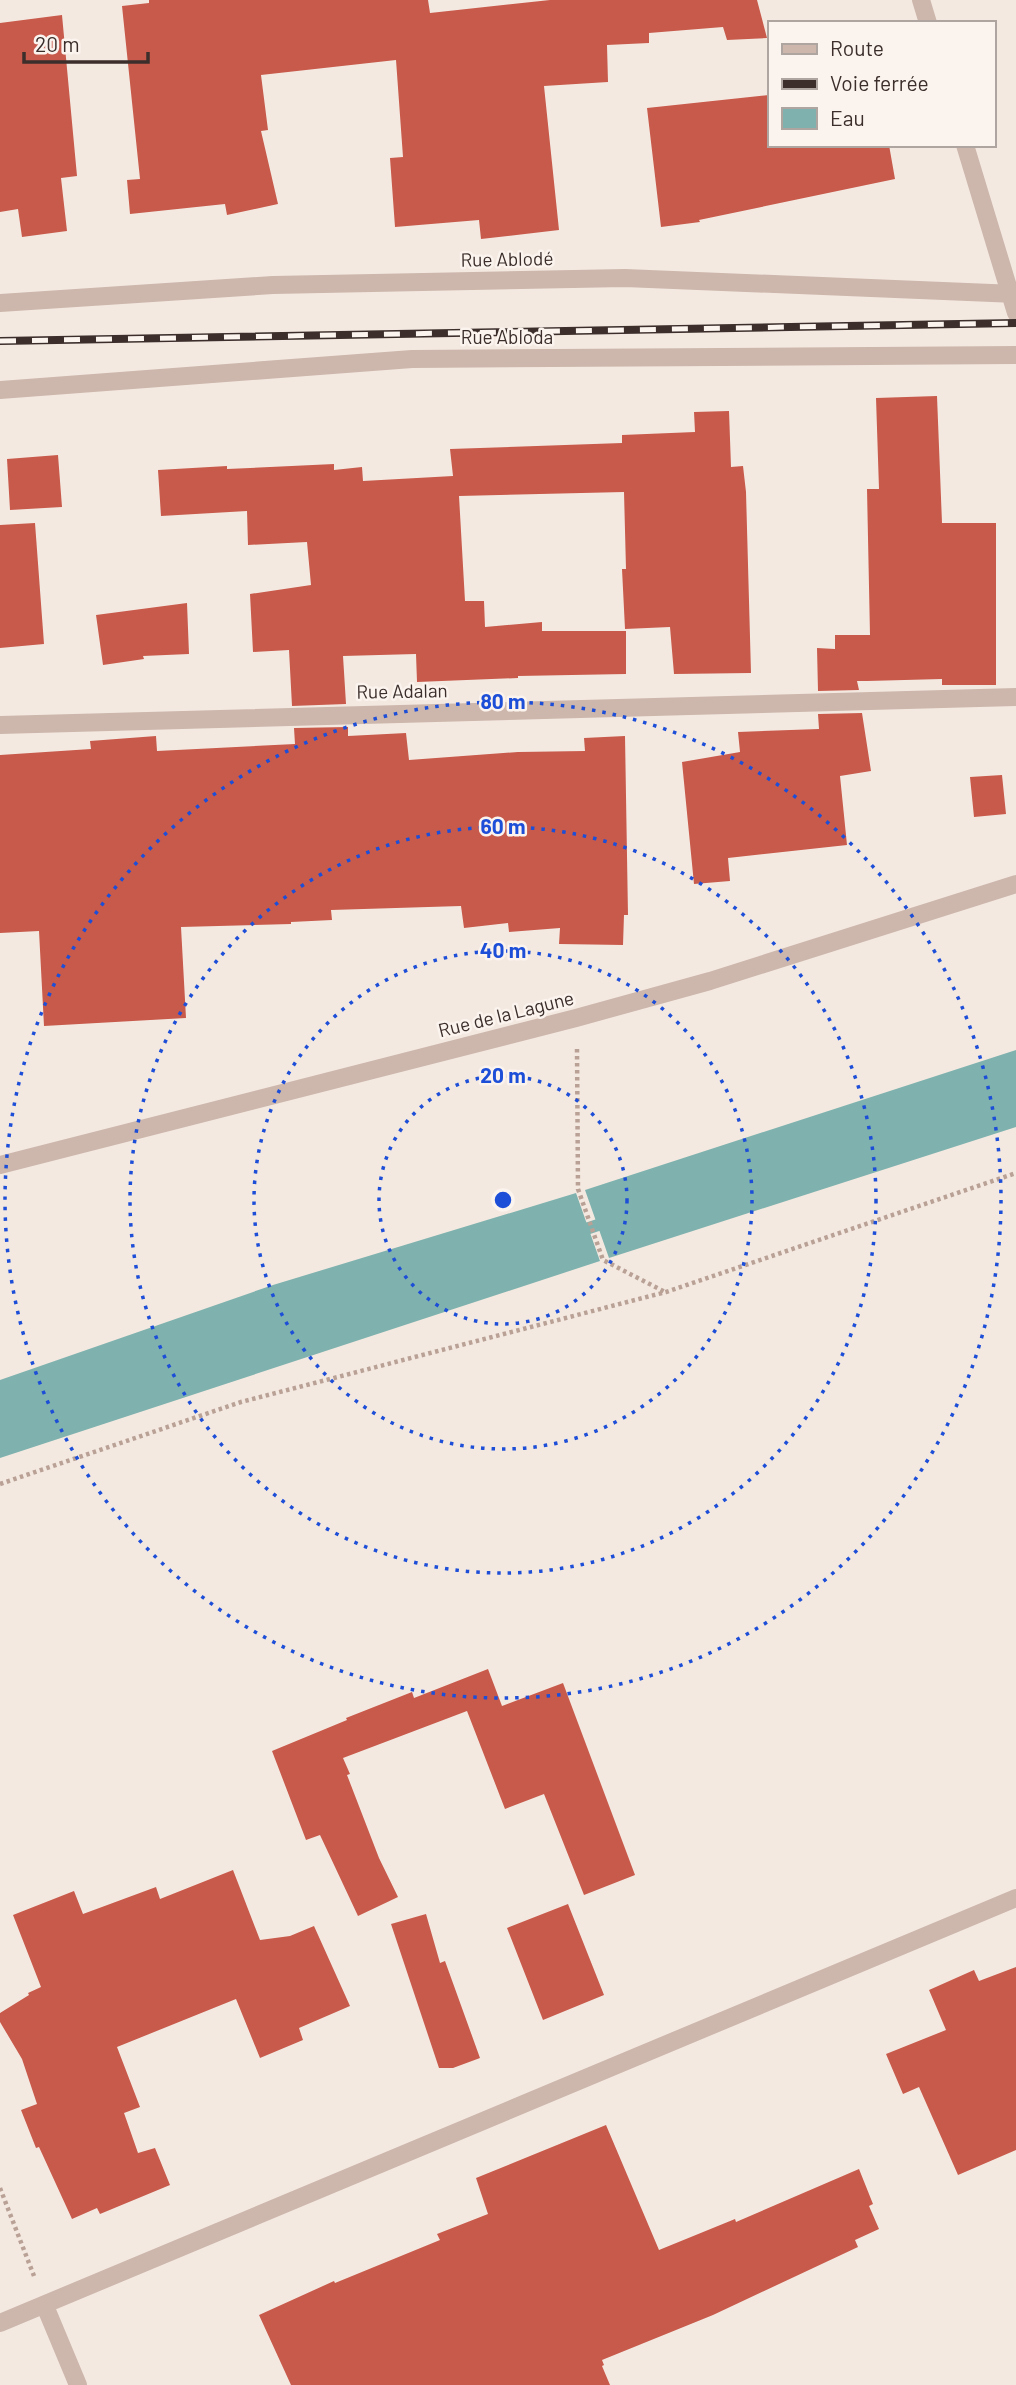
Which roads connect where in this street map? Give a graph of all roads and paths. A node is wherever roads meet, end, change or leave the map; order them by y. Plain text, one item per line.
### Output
1 (921, 0) edge
2 (927, 21) edge
3 (966, 147) edge
4 (1013, 295) edge
5 (0, 303) edge
6 (1016, 313) edge
7 (1016, 355) edge
8 (0, 390) edge
9 (1016, 697) edge
10 (0, 725) edge
11 (1016, 884) edge
12 (576, 1018) junction
13 (0, 1165) edge
14 (1016, 1172) edge
15 (666, 1293) junction
16 (0, 1484) edge
17 (1016, 1898) edge
18 (0, 2188) edge
19 (45, 2306) junction
20 (0, 2323) edge
21 (78, 2385) edge

1 - 2 street
3 - 4 street
4 - 5 street, Rue Ablodé
4 - 6 street
7 - 8 street, Rue Abloda
9 - 10 street, Rue Adalan
11 - 12 street, Rue de la Lagune
12 - 13 street, Rue de la Lagune
12 - 15 path
14 - 15 path
15 - 16 path
17 - 19 street
18 - 19 path
19 - 20 street
19 - 21 street

